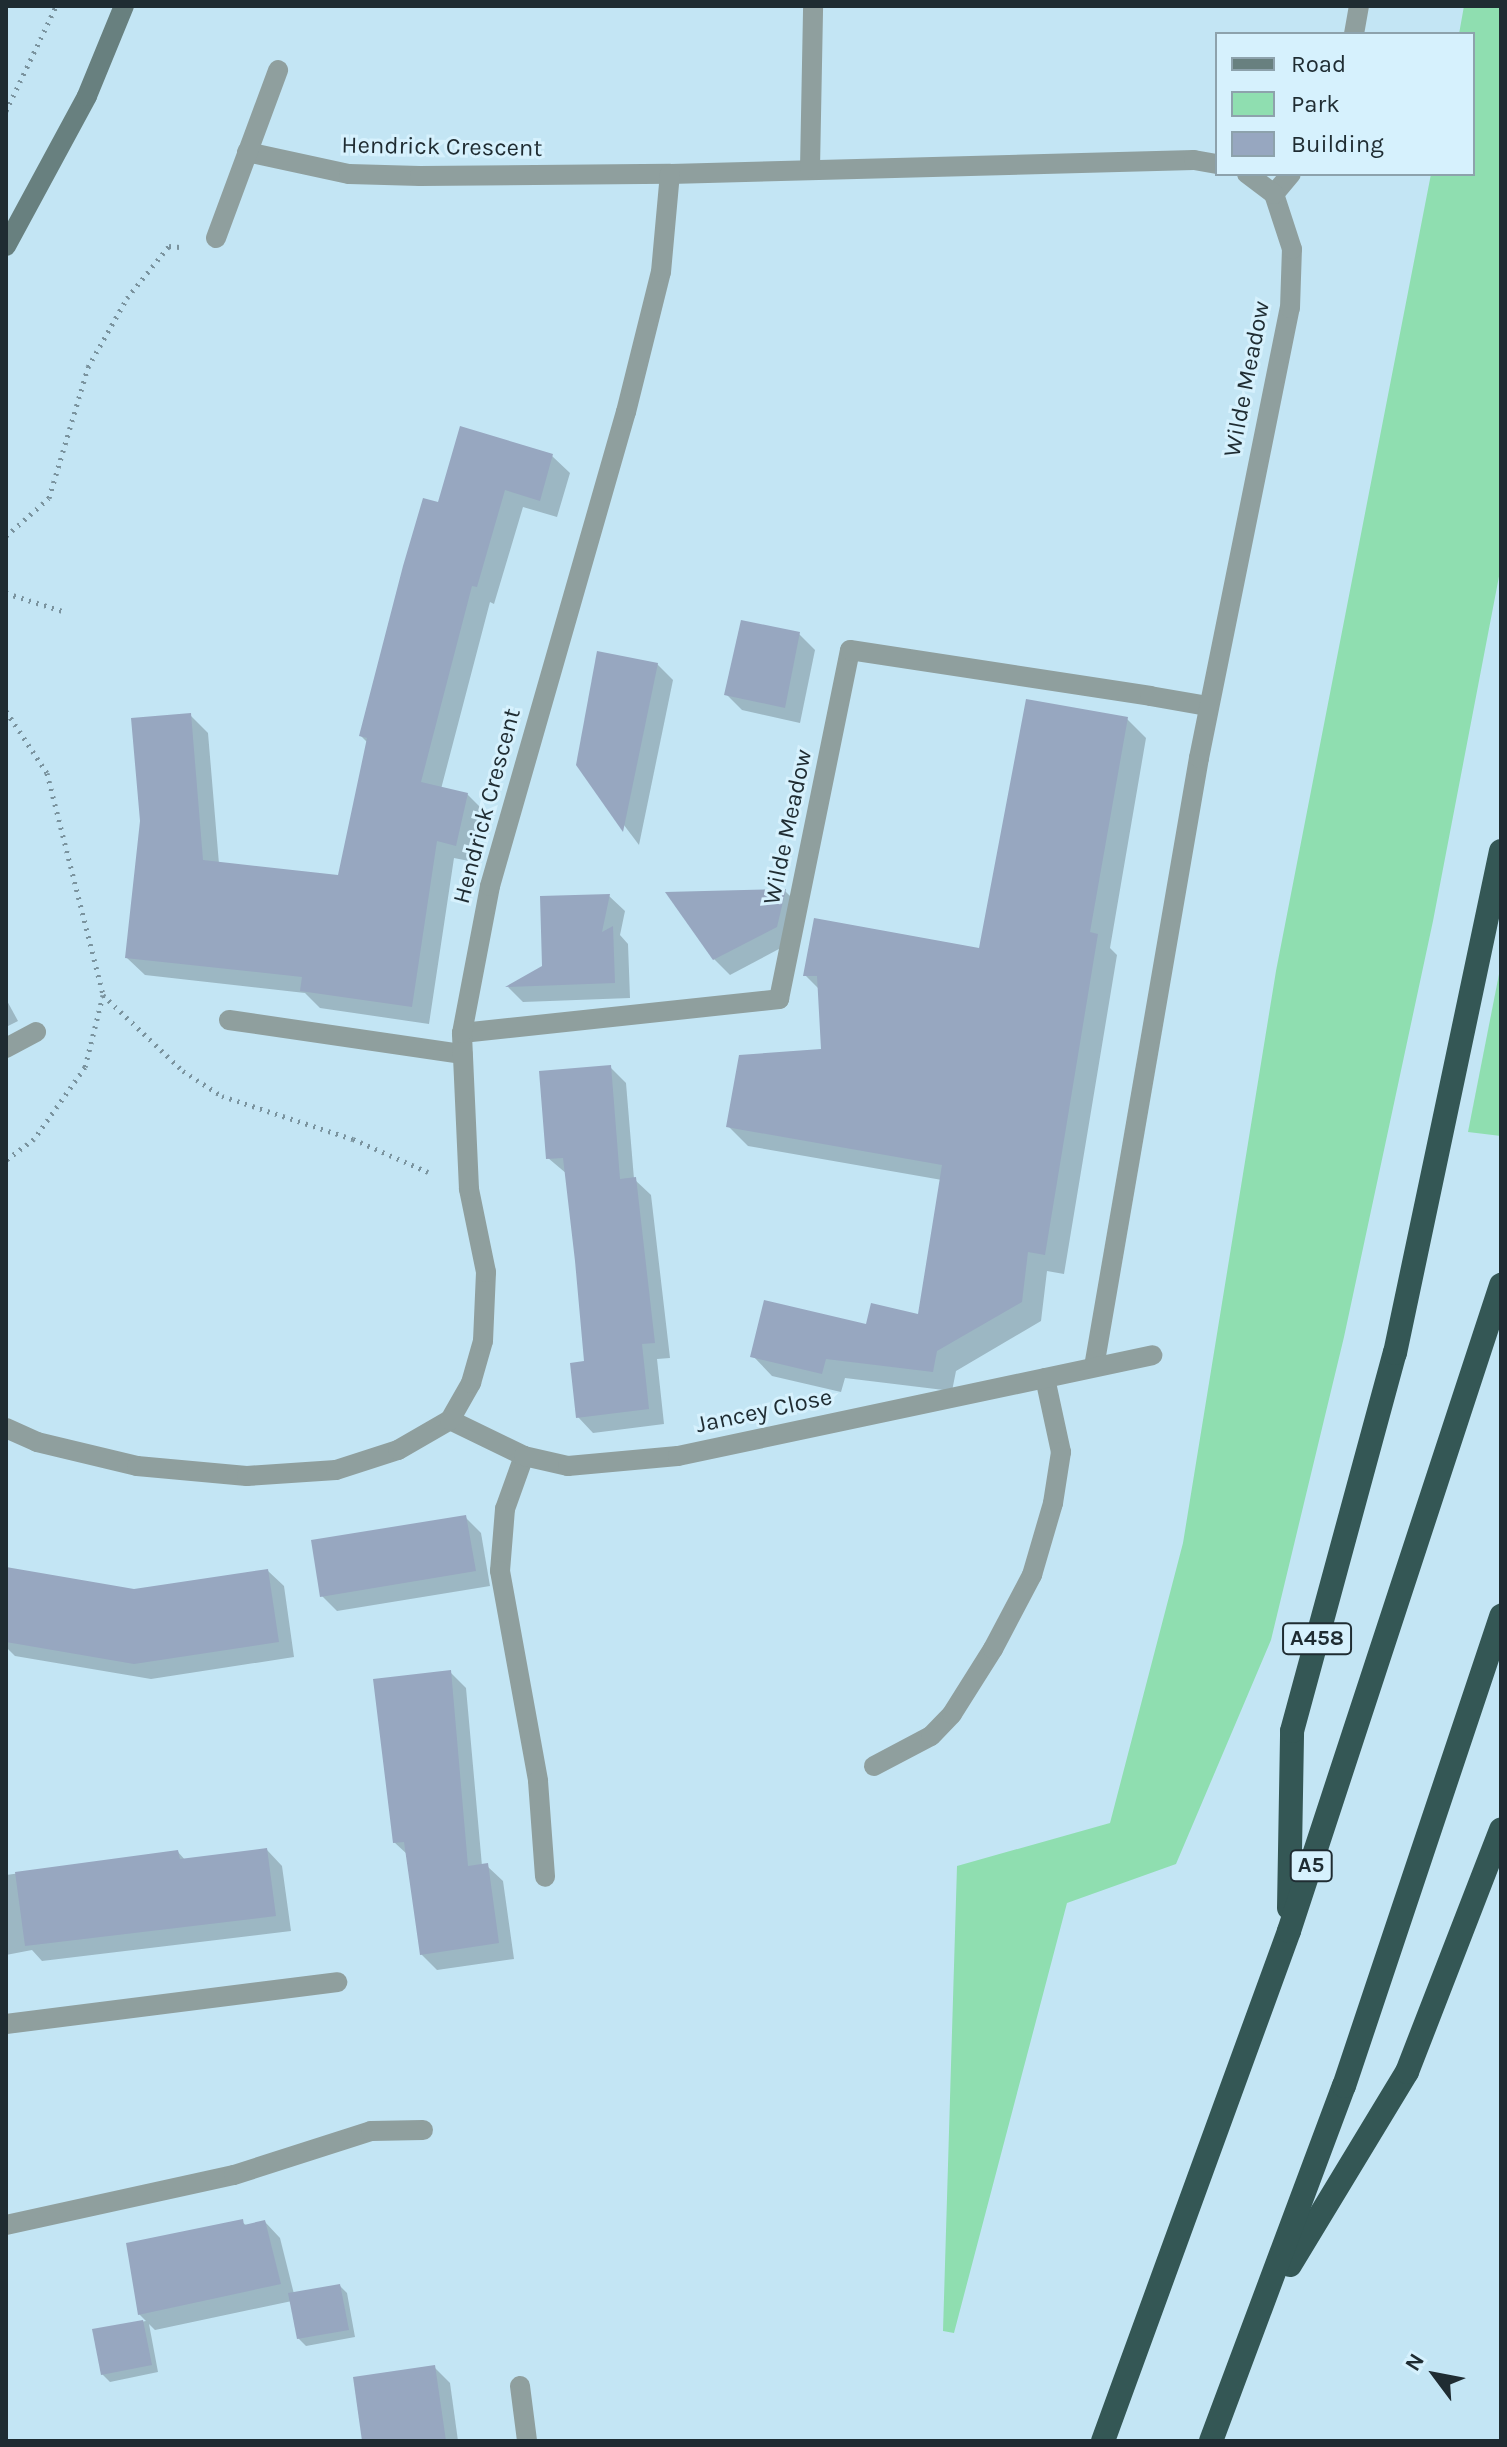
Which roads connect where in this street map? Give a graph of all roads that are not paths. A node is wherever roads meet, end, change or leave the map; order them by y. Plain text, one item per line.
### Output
1 (124, 6) edge
2 (813, 6) edge
3 (1359, 6) edge
4 (1354, 32) edge
5 (278, 70) dead end
6 (247, 152) junction
7 (1215, 164) edge
8 (810, 168) junction
9 (670, 174) junction
10 (1250, 176) edge
11 (1289, 176) edge
12 (1274, 194) junction
13 (216, 238) dead end
14 (6, 246) edge
15 (1208, 706) junction
16 (1501, 851) edge
17 (229, 1020) dead end
18 (36, 1032) dead end
19 (462, 1043) junction
20 (6, 1048) edge
21 (1501, 1285) edge
22 (1152, 1355) dead end
23 (1094, 1367) junction
24 (1045, 1378) junction
25 (450, 1420) junction
26 (6, 1428) edge
27 (524, 1456) junction
28 (1501, 1616) edge
29 (874, 1766) dead end
30 (1501, 1830) edge
31 (545, 1877) dead end
32 (1289, 1931) junction
33 (337, 1982) dead end
34 (6, 2024) edge
35 (423, 2130) dead end
36 (6, 2225) edge
37 (1262, 2312) junction
38 (520, 2386) dead end
39 (527, 2441) edge
40 (1103, 2441) edge
41 (1211, 2441) edge

1 - 14 main road
2 - 8 street
3 - 4 street
5 - 6 street
6 - 9 street, Hendrick Crescent
6 - 13 street
7 - 8 street
8 - 9 street
9 - 19 street, Hendrick Crescent
10 - 12 street
11 - 12 street
12 - 15 street, Wilde Meadow
15 - 19 street, Wilde Meadow
15 - 23 street, Wilde Meadow
16 - 32 highway, A458
17 - 19 street
18 - 20 street
19 - 25 street, Hendrick Crescent
21 - 32 highway, A5
22 - 23 street, Jancey Close
23 - 24 street, Jancey Close
24 - 27 street, Jancey Close
24 - 29 street
25 - 26 street
25 - 27 street, Jancey Close
27 - 31 street
28 - 37 highway
30 - 37 highway
32 - 40 highway, A5
33 - 34 street
35 - 36 street
37 - 41 highway
38 - 39 street

